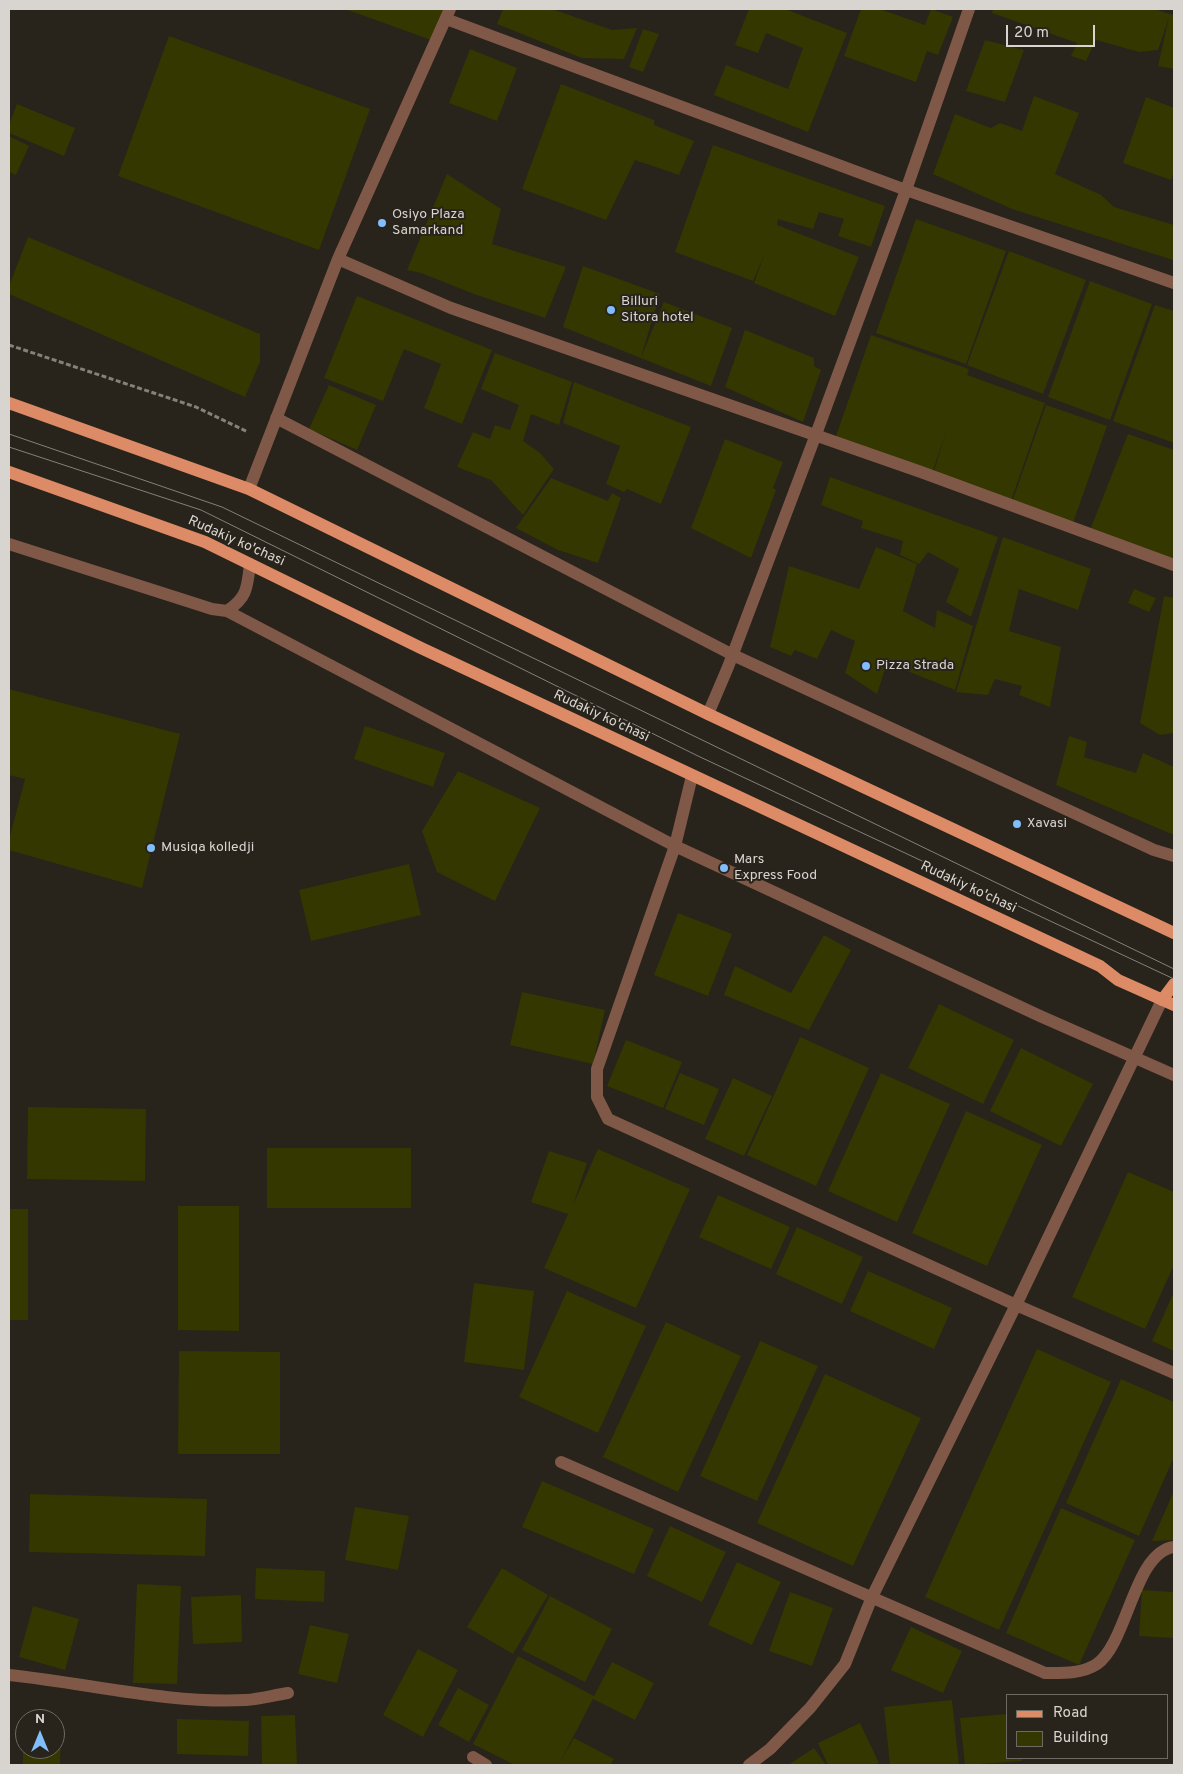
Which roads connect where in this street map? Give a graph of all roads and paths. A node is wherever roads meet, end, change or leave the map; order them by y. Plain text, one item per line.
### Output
1 (969, 9) edge
2 (448, 14) edge
3 (906, 190) junction
4 (338, 259) junction
5 (1174, 283) edge
6 (9, 403) edge
7 (276, 418) junction
8 (815, 437) junction
9 (9, 472) edge
10 (249, 489) junction
11 (9, 544) edge
12 (250, 564) junction
13 (1174, 564) edge
14 (227, 611) junction
15 (733, 655) junction
16 (708, 714) junction
17 (692, 776) junction
18 (675, 846) junction
19 (1174, 856) edge
20 (1174, 933) edge
21 (1174, 984) edge
22 (1162, 1000) junction
23 (1174, 1005) edge
24 (1134, 1056) junction
25 (1174, 1075) edge
26 (1016, 1305) junction
27 (1174, 1374) edge
28 (561, 1462) dead end
29 (1174, 1547) edge
30 (872, 1597) junction
31 (9, 1675) edge
32 (288, 1693) dead end
33 (472, 1757) dead end
34 (486, 1765) edge
35 (749, 1765) edge

1 - 3 street
2 - 3 street
2 - 4 street
3 - 5 street
3 - 8 street
4 - 7 street
4 - 8 street
6 - 10 main road
7 - 10 street
7 - 15 street
8 - 13 street
8 - 15 street
9 - 12 main road, Rudakiy ko'chasi
10 - 16 main road
11 - 14 street
12 - 14 street
12 - 17 main road, Rudakiy ko'chasi
14 - 18 street
15 - 16 street
15 - 19 street
16 - 20 main road
17 - 18 street
17 - 22 main road, Rudakiy ko'chasi
18 - 24 street
18 - 26 street
21 - 22 main road
22 - 23 main road, Rudakiy ko'chasi
22 - 24 street
24 - 25 street
24 - 26 street
26 - 27 street
26 - 30 street
28 - 30 street
29 - 30 street
30 - 35 street
31 - 32 street
33 - 34 street

